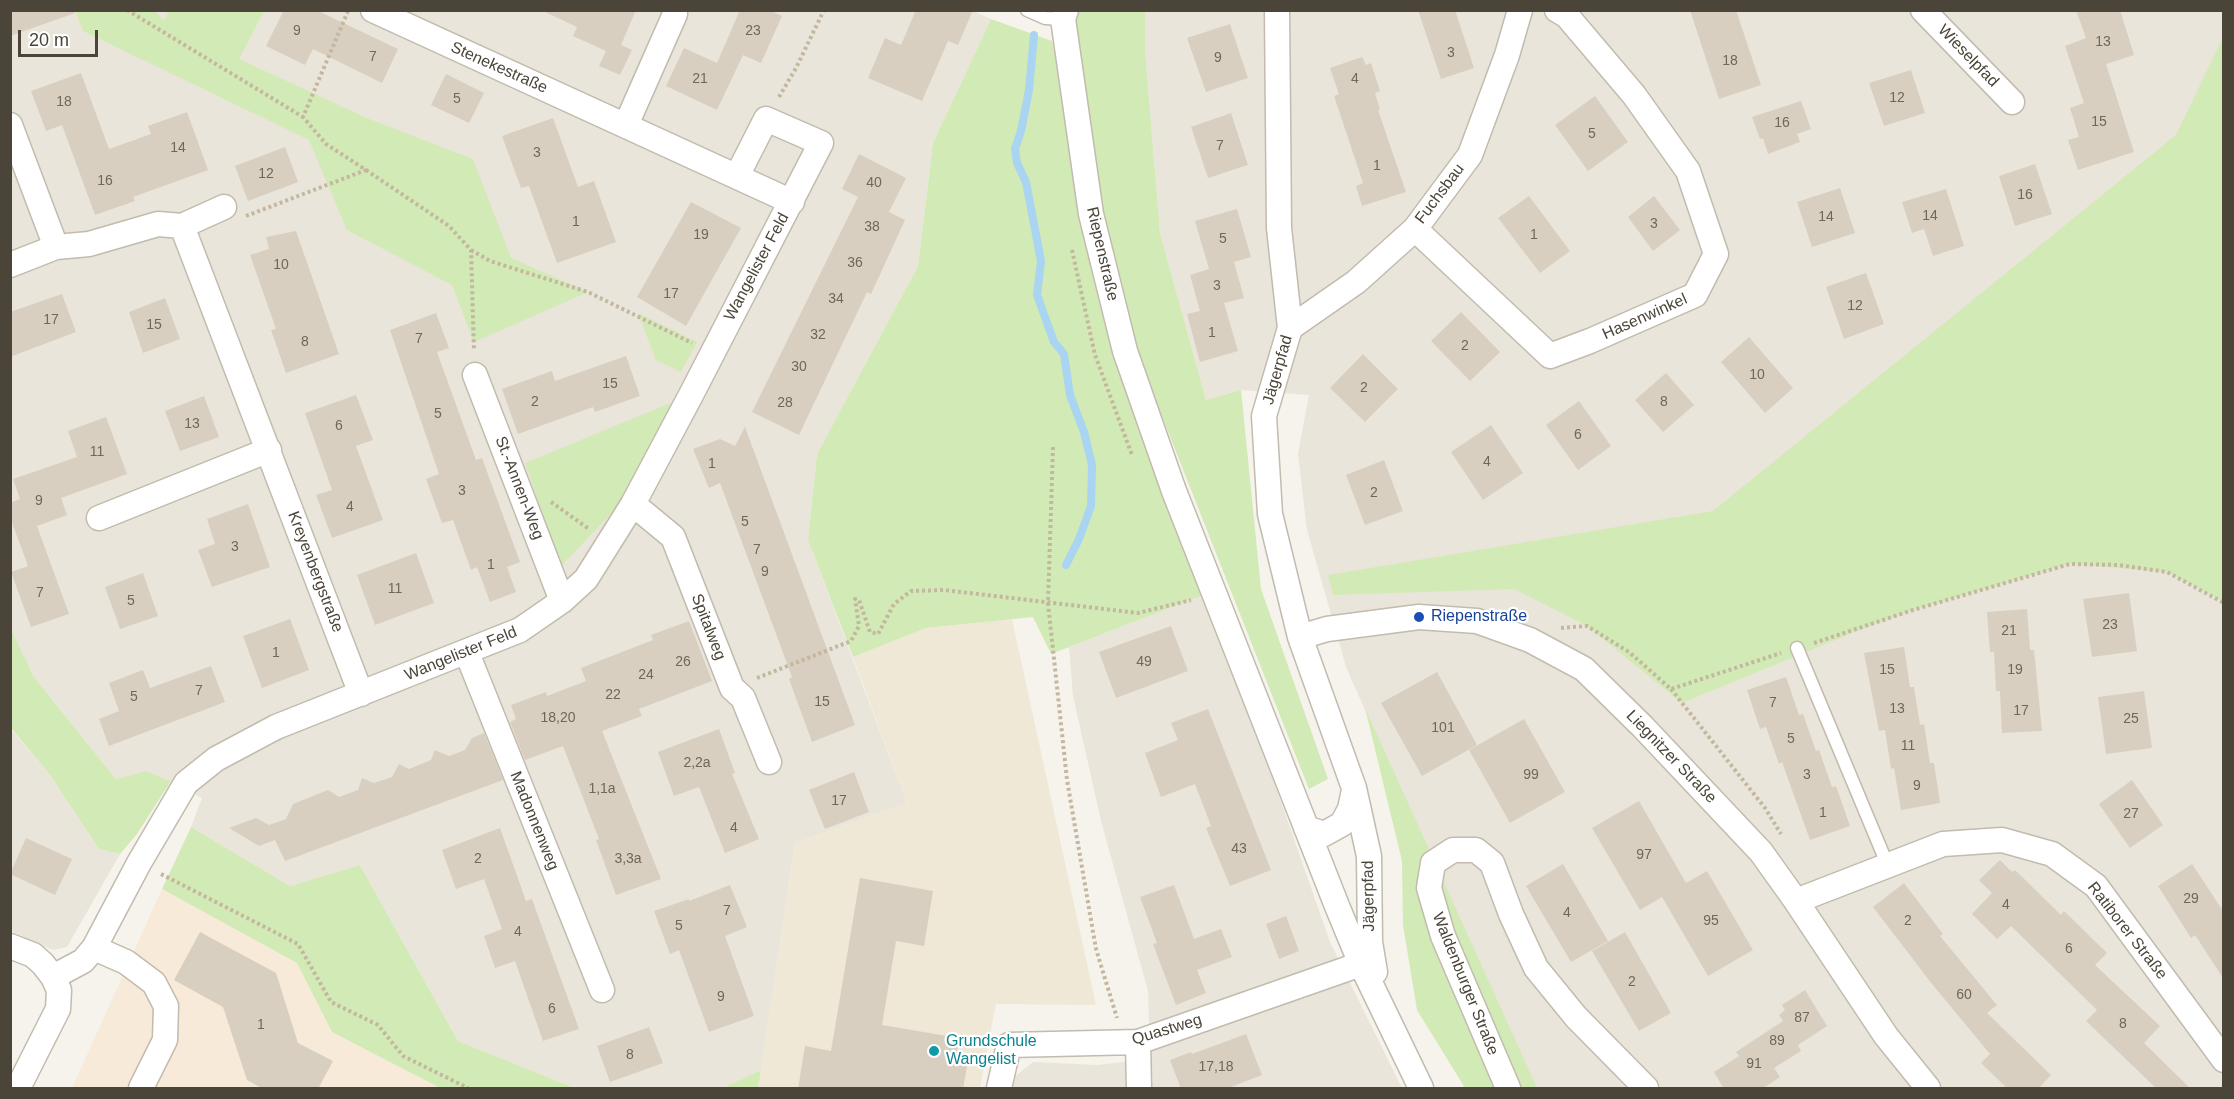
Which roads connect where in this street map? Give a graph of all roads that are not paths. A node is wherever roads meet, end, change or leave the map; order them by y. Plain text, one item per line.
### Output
1 (373, 10) edge
2 (674, 10) edge
3 (1027, 10) edge
4 (1277, 10) edge
5 (1520, 10) edge
6 (1557, 10) edge
7 (1923, 10) edge
8 (1064, 15) edge
9 (2012, 102) dead end
10 (10, 125) edge
11 (626, 125) junction
12 (737, 176) junction
13 (792, 202) junction
14 (224, 207) road end
15 (182, 226) junction
16 (1415, 229) junction
17 (56, 247) junction
18 (10, 265) edge
19 (1290, 328) junction
20 (475, 375) road end
21 (269, 450) junction
22 (633, 504) junction
23 (99, 518) dead end
24 (562, 601) junction
25 (1300, 637) junction
26 (1797, 648) road end
27 (467, 653) junction
28 (361, 694) junction
29 (769, 762) dead end
30 (1354, 788) junction
31 (1306, 828) junction
32 (1888, 866) junction
33 (1796, 901) junction
34 (10, 946) edge
35 (94, 948) junction
36 (1361, 964) junction
37 (53, 977) junction
38 (602, 990) dead end
39 (1380, 1004) junction
40 (1131, 1042) junction
41 (2223, 1060) edge
42 (18, 1089) edge
43 (141, 1089) edge
44 (999, 1089) edge
45 (1139, 1089) edge
46 (1421, 1089) edge
47 (1508, 1089) edge
48 (1646, 1089) edge
49 (1928, 1089) edge

1 - 11 street, Stenekestraße
2 - 11 street
3 - 8 lane
4 - 19 street, Jägerpfad
5 - 16 street, Fuchsbau
6 - 16 street, Hasenwinkel
7 - 9 street, Wieselpfad
8 - 31 street, Riepenstraße
10 - 17 street
11 - 12 street, Stenekestraße
12 - 13 street, Stenekestraße
12 - 13 street, Wangelister Feld
13 - 22 street, Wangelister Feld
14 - 15 street
15 - 17 street
15 - 21 street, Kreyenbergstraße
16 - 19 street, Fuchsbau
17 - 18 street
19 - 25 street, Jägerpfad
20 - 24 street, St.-Annen-Weg
21 - 23 street
21 - 28 street, Kreyenbergstraße
22 - 24 street, Wangelister Feld
22 - 29 street, Spitalweg
24 - 27 street, Wangelister Feld
25 - 30 street, Jägerpfad
25 - 33 street, Liegnitzer Straße
26 - 32 lane
27 - 28 street, Wangelister Feld
27 - 38 street, Madonnenweg
28 - 35 street, Wangelister Feld
30 - 31 street
30 - 39 street, Jägerpfad
31 - 36 street, Riepenstraße
32 - 33 street, Ratiborer Straße
32 - 41 street, Ratiborer Straße
33 - 49 street, Liegnitzer Straße
34 - 37 street
35 - 37 street, Wangelister Feld
35 - 43 street
36 - 39 street, Riepenstraße
36 - 40 street, Quastweg
37 - 42 street
39 - 46 street, Riepenstraße
40 - 44 street, Quastweg
40 - 45 street
47 - 48 street, Waldenburger Straße

